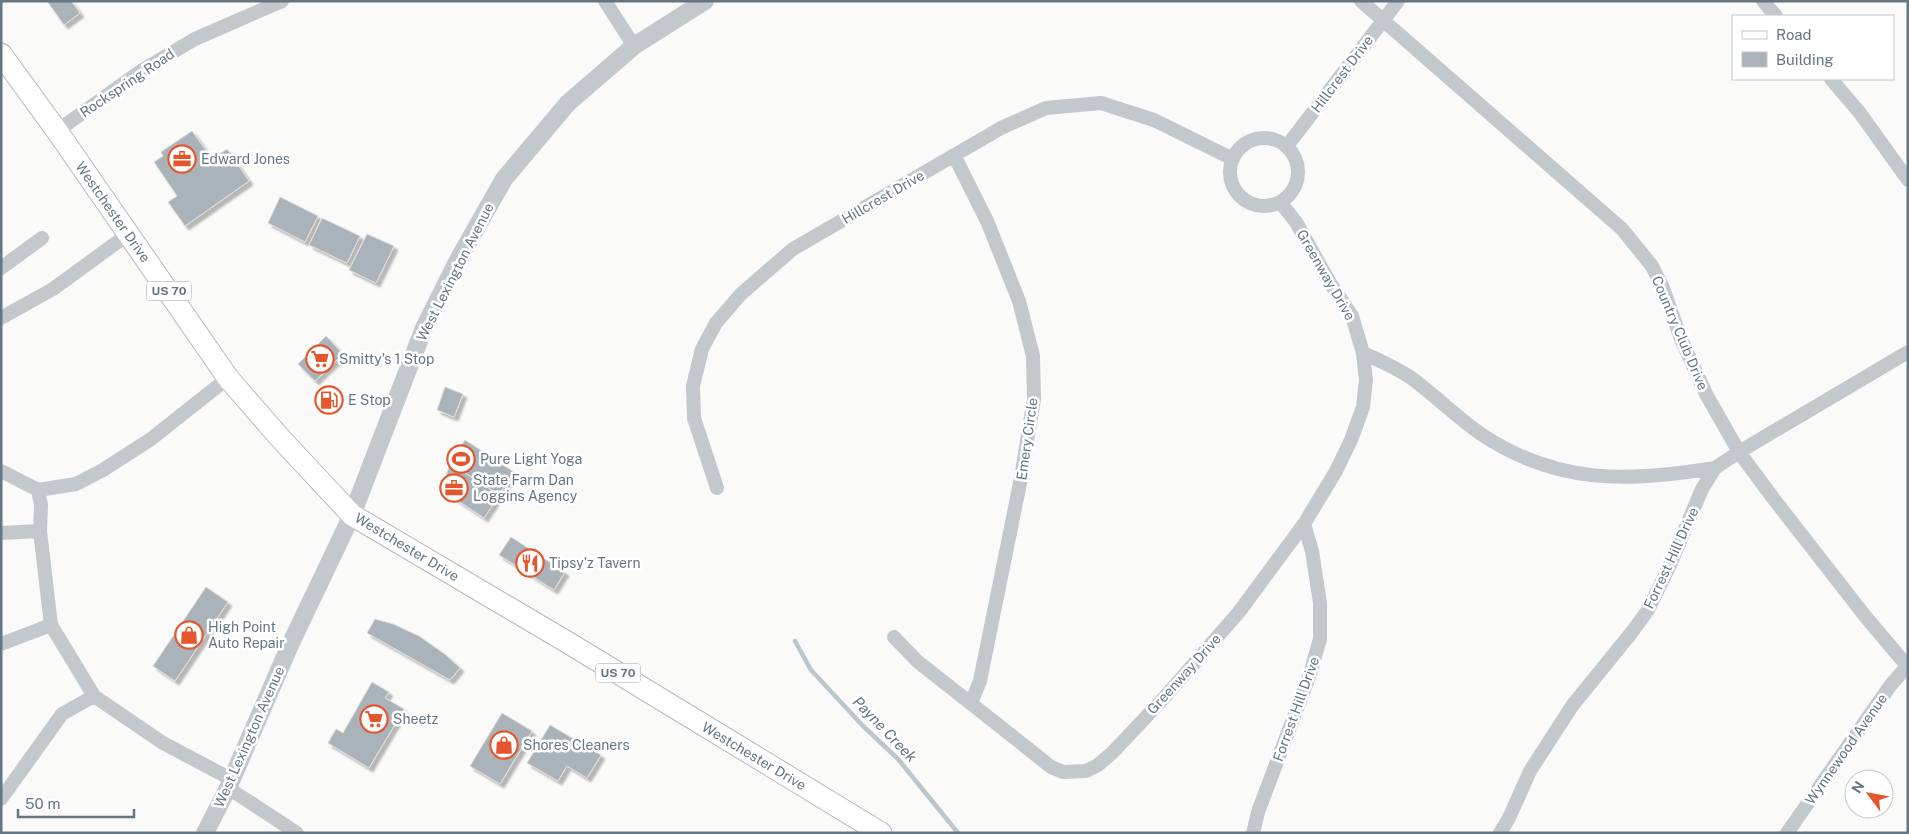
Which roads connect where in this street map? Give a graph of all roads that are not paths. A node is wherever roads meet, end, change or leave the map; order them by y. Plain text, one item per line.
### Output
1 (282, 1) edge
2 (605, 1) edge
3 (705, 1) edge
4 (1361, 1) edge
5 (1398, 1) edge
6 (1762, 1) edge
7 (1775, 15) edge
8 (1383, 21) junction
9 (634, 46) junction
10 (1, 54) edge
11 (1832, 80) edge
12 (57, 131) junction
13 (1287, 146) junction
14 (954, 155) junction
15 (1233, 159) junction
16 (1908, 180) edge
17 (1280, 202) junction
18 (128, 235) junction
19 (42, 238) dead end
20 (1, 268) edge
21 (1, 318) edge
22 (1363, 352) junction
23 (1908, 352) edge
24 (228, 378) junction
25 (1739, 452) junction
26 (1715, 468) junction
27 (1, 471) edge
28 (717, 488) dead end
29 (38, 490) junction
30 (352, 515) junction
31 (1304, 524) junction
32 (40, 531) junction
33 (1, 533) edge
34 (52, 625) junction
35 (894, 637) dead end
36 (1, 644) edge
37 (1907, 667) edge
38 (94, 696) junction
39 (972, 703) junction
40 (230, 783) junction
41 (1, 799) edge
42 (205, 833) edge
43 (297, 833) edge
44 (881, 833) edge
45 (1253, 833) edge
46 (1500, 833) edge
47 (1787, 833) edge

1 - 12 street, Rockspring Road
2 - 9 street
3 - 9 street, West Lexington Avenue
4 - 8 street, Country Club Drive
5 - 8 street, Hillcrest Drive
6 - 7 street
8 - 13 street, Hillcrest Drive
8 - 25 street, Country Club Drive
9 - 30 street, West Lexington Avenue
10 - 12 main road, Westchester Drive / US 70
11 - 16 street
12 - 18 main road, Westchester Drive / US 70
13 - 15 street
13 - 17 street
14 - 15 street, Hillcrest Drive
14 - 28 street, Hillcrest Drive
14 - 39 street, Emery Circle
15 - 17 street
17 - 22 street, Greenway Drive
18 - 21 street
18 - 24 main road, Westchester Drive / US 70
19 - 20 street
22 - 26 street
22 - 31 street, Greenway Drive
23 - 25 street, Forrest Hill Drive
24 - 29 street
24 - 30 main road, Westchester Drive / US 70
25 - 26 street, Forrest Hill Drive
25 - 37 street, Country Club Drive
26 - 46 street, Forrest Hill Drive
27 - 29 street
29 - 32 street
30 - 40 street, West Lexington Avenue
30 - 44 main road, Westchester Drive / US 70
31 - 39 street, Greenway Drive
31 - 45 street, Forrest Hill Drive
32 - 33 street
32 - 34 street
34 - 36 street
34 - 38 street
35 - 39 street, Greenway Drive
37 - 47 street, Wynnewood Avenue
38 - 40 street
38 - 41 street
40 - 42 street, West Lexington Avenue
40 - 43 street

